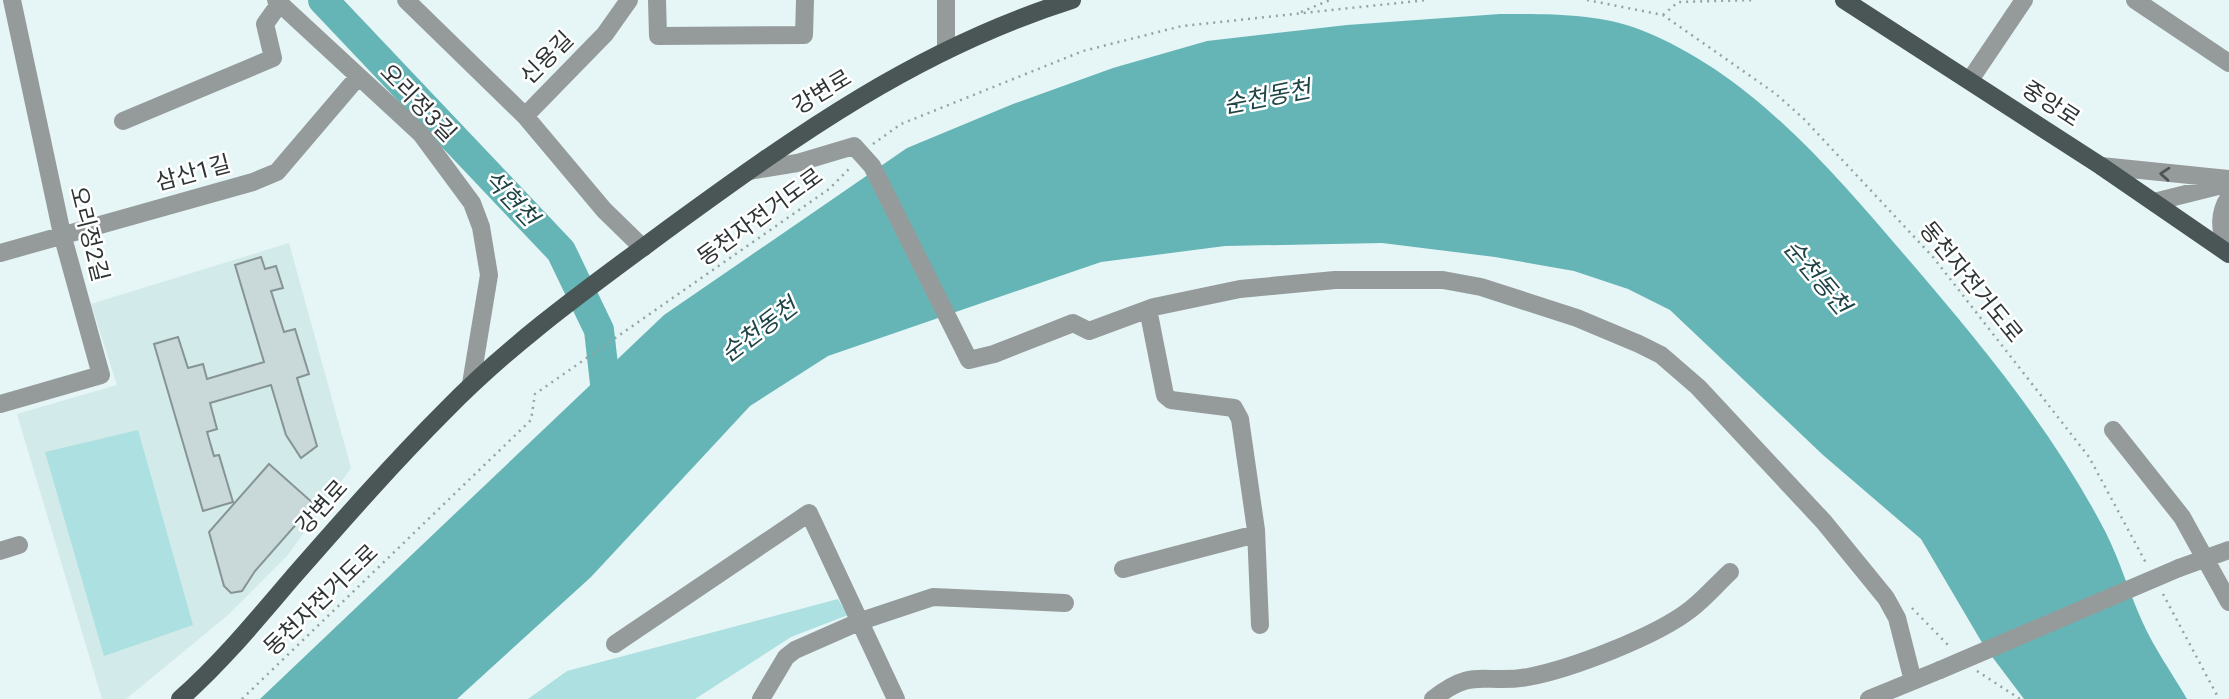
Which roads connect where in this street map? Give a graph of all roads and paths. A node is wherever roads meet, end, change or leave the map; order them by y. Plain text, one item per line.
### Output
1 (12, 0) edge
2 (407, 0) edge
3 (629, 0) edge
4 (657, 0) edge
5 (806, 0) edge
6 (946, 0) edge
7 (1072, 0) edge
8 (1330, 0) edge
9 (1426, 0) edge
10 (1587, 0) edge
11 (1754, 0) edge
12 (1844, 0) edge
13 (2024, 0) edge
14 (2135, 0) edge
15 (278, 1) edge
16 (1298, 13) junction
17 (1662, 15) junction
18 (946, 50) junction
19 (2229, 63) edge
20 (358, 77) junction
21 (1970, 80) junction
22 (525, 116) junction
23 (124, 121) dead end
24 (867, 159) junction
25 (2101, 166) junction
26 (749, 171) junction
27 (2229, 181) edge
28 (2229, 197) edge
29 (2154, 202) junction
30 (62, 234) junction
31 (2229, 247) edge
32 (643, 248) junction
33 (0, 253) edge
34 (2229, 254) edge
35 (1148, 309) junction
36 (471, 384) junction
37 (0, 404) edge
38 (2113, 430) dead end
39 (1256, 534) junction
40 (19, 545) dead end
41 (2229, 550) edge
42 (0, 551) edge
43 (2207, 558) junction
44 (2148, 566) dead end
45 (1123, 569) dead end
46 (1730, 572) dead end
47 (2161, 590) dead end
48 (2229, 602) edge
49 (1065, 603) dead end
50 (861, 621) junction
51 (1260, 625) dead end
52 (615, 644) dead end
53 (1913, 681) junction
54 (180, 699) edge
55 (242, 699) edge
56 (761, 699) edge
57 (896, 699) edge
58 (1433, 699) edge
59 (1869, 699) edge
60 (2219, 699) edge

1 - 30 street, 오리정2길
2 - 22 street
3 - 22 street, 신용길
4 - 5 street
6 - 18 street
7 - 18 main road, 강변로
8 - 16 path
9 - 16 path, 동천자전거도로
10 - 17 path, 동천자전거도로
11 - 17 path
12 - 21 main road, 중앙로
13 - 21 street
14 - 19 street
15 - 20 street, 오리정3길
15 - 23 street, 오리정3길
16 - 24 path, 동천자전거도로
17 - 44 path, 동천자전거도로
18 - 26 main road, 강변로
20 - 30 street, 삼산1길
20 - 36 street, 오리정3길
21 - 25 main road, 중앙로
22 - 32 street
24 - 26 street
24 - 35 street
24 - 55 path, 동천자전거도로
27 -> 25 street
25 - 29 main road, 중앙로
26 - 32 main road, 강변로
27 - 29 street
28 - 31 street
29 - 34 main road, 중앙로
30 - 33 street, 삼산1길
30 - 37 street, 오리정2길
32 - 36 main road, 강변로
35 - 39 street
35 - 53 street
36 - 54 main road, 강변로
38 - 43 street
39 - 45 street
39 - 51 street
40 - 42 street
41 - 43 street
43 - 48 street
43 - 53 street, bridge
46 - 58 street
47 - 60 path
49 - 50 street
50 - 52 street
50 - 56 street
50 - 57 street
53 - 59 street

